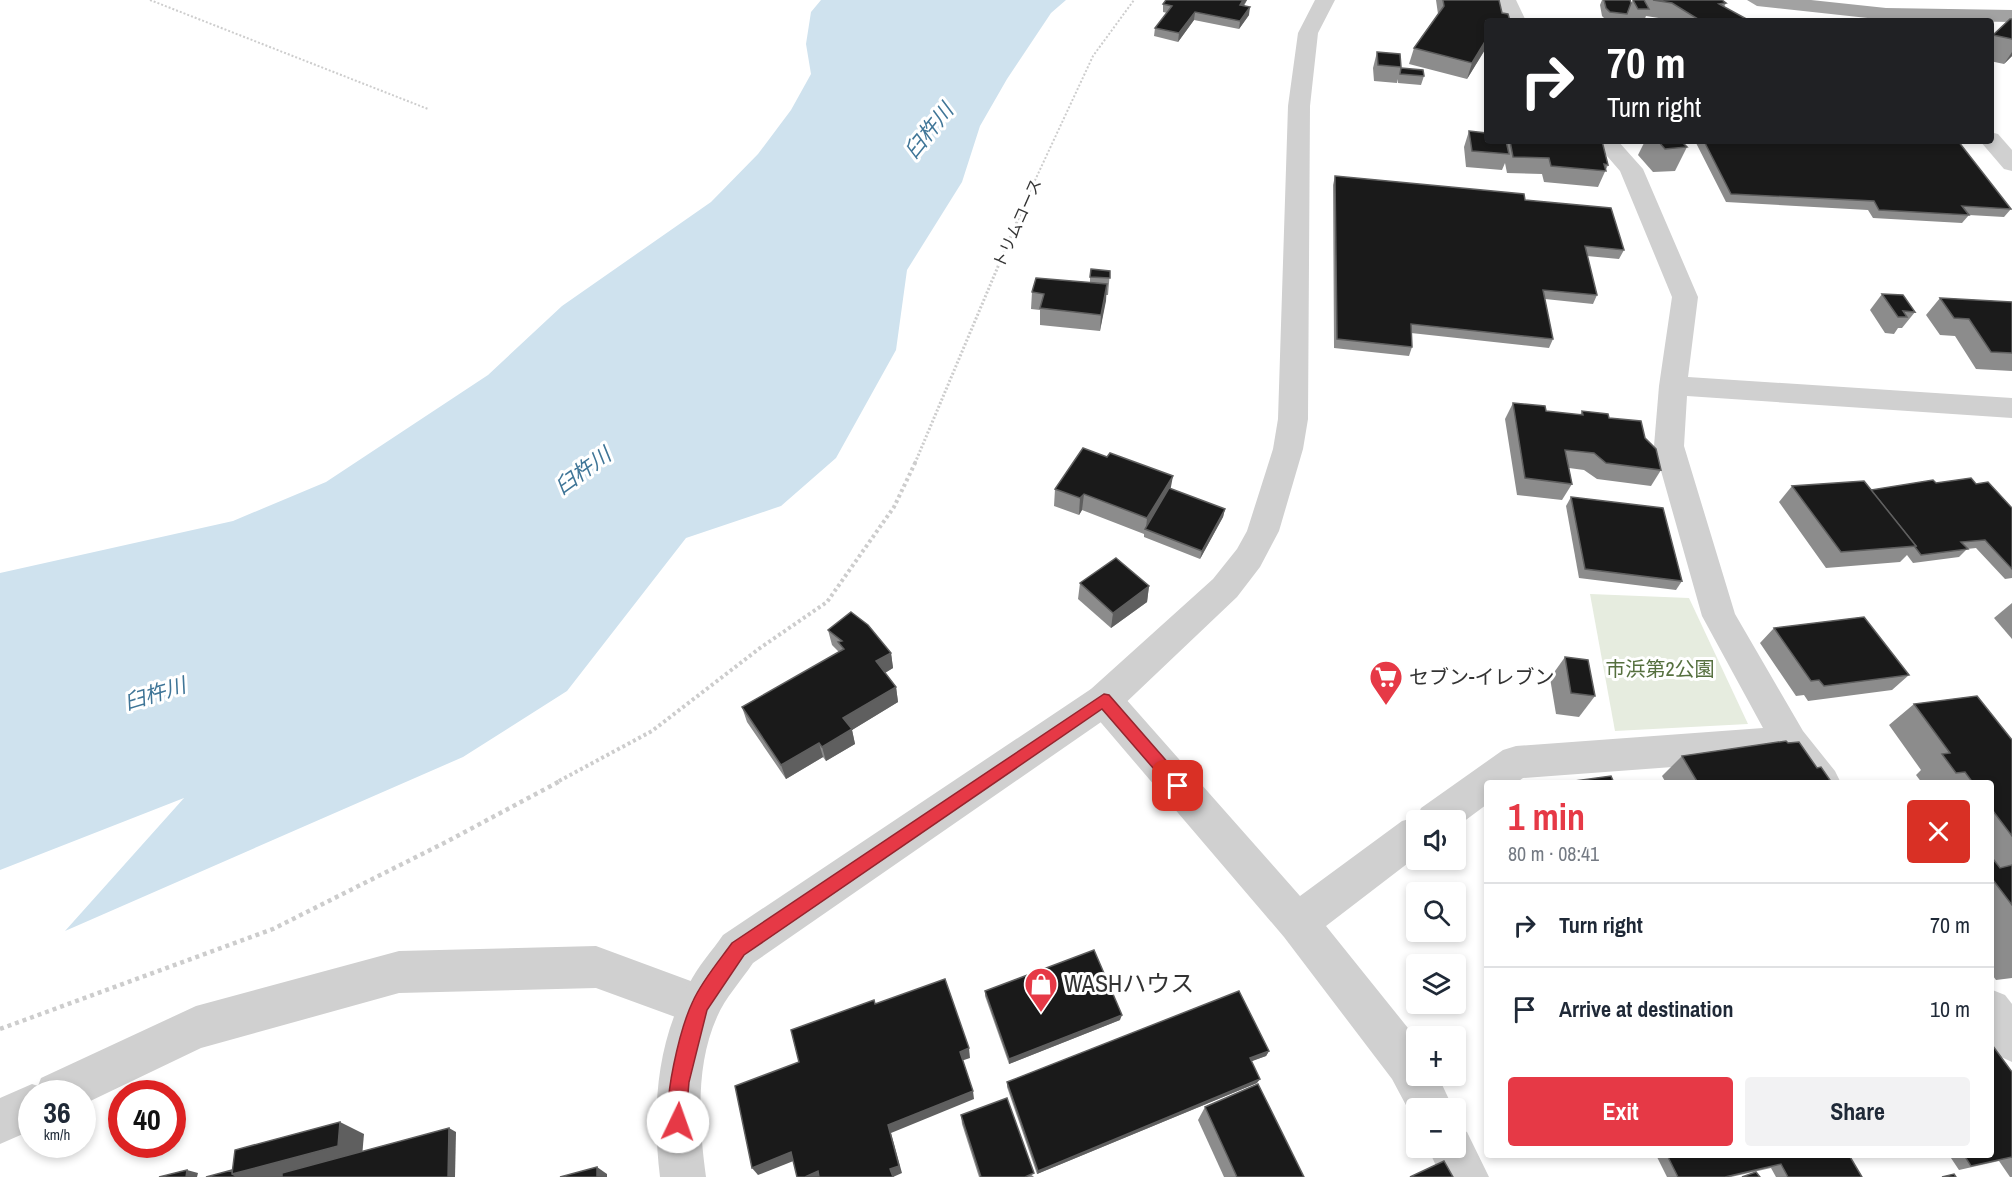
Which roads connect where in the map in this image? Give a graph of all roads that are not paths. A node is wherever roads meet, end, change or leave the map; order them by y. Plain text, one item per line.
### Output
1 (1325, 0) edge
2 (1506, 0) edge
3 (1756, 0) edge
4 (2012, 16) edge
5 (1889, 17) edge
6 (1515, 18) edge
7 (1994, 143) edge
8 (1608, 144) edge
9 (2010, 160) edge
10 (1673, 386) junction
11 (2012, 408) edge
12 (1104, 700) junction
13 (1790, 742) junction
14 (1491, 780) edge
15 (1820, 780) edge
16 (1484, 785) edge
17 (1449, 810) edge
18 (1406, 841) edge
19 (1298, 923) junction
20 (700, 1005) junction
21 (1994, 1016) edge
22 (2012, 1041) edge
23 (86, 1080) edge
24 (1426, 1098) edge
25 (18, 1113) edge
26 (0, 1121) edge
27 (1456, 1158) edge
28 (682, 1177) edge
29 (1466, 1177) edge

1 - 12 street
2 - 6 street
3 - 5 highway
4 - 5 highway
7 - 9 street
8 - 10 street
10 - 11 street
10 - 13 street
12 - 19 street
12 - 20 street
13 - 14 street
13 - 15 street
16 - 17 street
18 - 19 street
19 - 24 street
20 - 23 street
20 - 28 street
21 - 22 street
25 - 26 street
27 - 29 street

